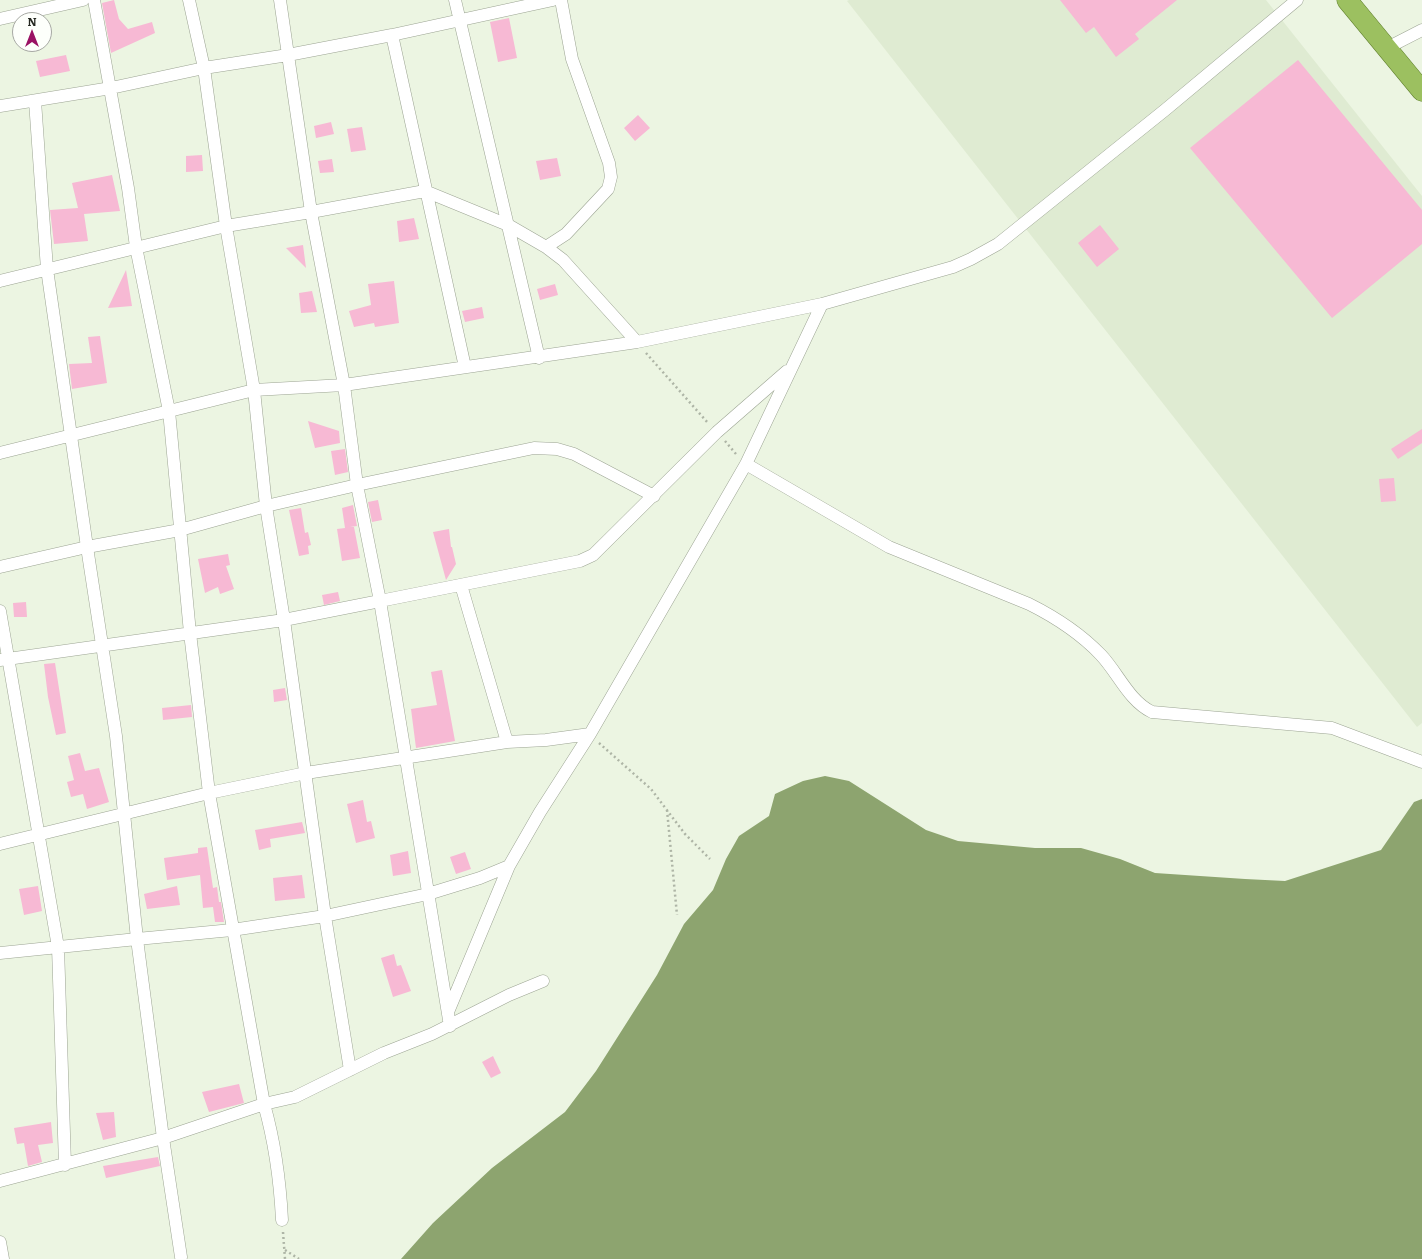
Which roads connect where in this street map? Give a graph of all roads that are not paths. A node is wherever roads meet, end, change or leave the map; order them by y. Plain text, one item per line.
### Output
1 (83, 0) edge
2 (94, 0) edge
3 (189, 0) edge
4 (280, 0) edge
5 (455, 0) edge
6 (553, 0) edge
7 (561, 0) edge
8 (1297, 0) edge
9 (1347, 0) edge
10 (0, 19) edge
11 (460, 20) junction
12 (1422, 30) edge
13 (392, 35) junction
14 (1387, 48) junction
15 (288, 55) junction
16 (204, 68) junction
17 (111, 88) junction
18 (1422, 91) edge
19 (34, 101) junction
20 (0, 106) edge
21 (425, 191) junction
22 (311, 212) junction
23 (508, 225) junction
24 (226, 226) junction
25 (546, 246) junction
26 (136, 247) junction
27 (47, 269) junction
28 (0, 281) edge
29 (822, 304) junction
30 (637, 342) junction
31 (539, 358) junction
32 (464, 367) junction
33 (792, 367) junction
34 (344, 385) junction
35 (254, 390) junction
36 (168, 411) junction
37 (72, 435) junction
38 (0, 453) edge
39 (746, 464) junction
40 (357, 485) junction
41 (654, 496) junction
42 (266, 506) junction
43 (180, 530) junction
44 (87, 548) junction
45 (0, 567) edge
46 (461, 585) junction
47 (380, 601) junction
48 (0, 611) edge
49 (284, 620) junction
50 (190, 633) junction
51 (102, 646) junction
52 (4, 660) edge
53 (590, 734) junction
54 (507, 742) junction
55 (406, 758) junction
56 (1422, 762) edge
57 (306, 773) junction
58 (209, 793) junction
59 (124, 814) junction
60 (38, 835) junction
61 (0, 844) edge
62 (509, 866) junction
63 (428, 894) junction
64 (325, 916) junction
65 (232, 930) junction
66 (137, 939) junction
67 (58, 947) junction
68 (0, 953) edge
69 (543, 981) dead end
70 (448, 1012) junction
71 (450, 1026) junction
72 (350, 1070) junction
73 (264, 1104) junction
74 (163, 1138) junction
75 (65, 1165) junction
76 (0, 1181) edge
77 (282, 1220) road end
78 (0, 1242) edge
79 (181, 1257) dead end
80 (3, 1259) edge

1 - 10 street
2 - 17 street
3 - 16 street
4 - 15 street
5 - 11 street
6 - 11 street
7 - 25 street
8 - 29 street
9 - 14 highway
11 - 13 street
11 - 23 street
12 - 14 street
13 - 15 street
13 - 21 street
14 - 18 highway
15 - 16 street
15 - 22 street
16 - 17 street
16 - 24 street
17 - 19 street
17 - 26 street
19 - 20 street
19 - 27 street
21 - 22 street
21 - 23 street
21 - 32 street
22 - 24 street
22 - 34 street
23 - 25 street
23 - 31 street
24 - 26 street
24 - 35 street
25 - 30 street
26 - 27 street
26 - 36 street
27 - 28 street
27 - 37 street
29 - 30 street
29 - 33 street
30 - 31 street
31 - 32 street
32 - 34 street
33 - 39 street
33 - 41 street
34 - 35 street
34 - 40 street
35 - 36 street
35 - 42 street
36 - 37 street
36 - 43 street
37 - 38 street
37 - 44 street
39 - 53 street
39 - 56 street
40 - 41 street
40 - 42 street
40 - 47 street
41 - 46 street
42 - 43 street
42 - 49 street
43 - 44 street
43 - 50 street
44 - 45 street
44 - 51 street
46 - 47 street
46 - 54 street
47 - 49 street
47 - 55 street
48 - 52 street
49 - 50 street
49 - 57 street
50 - 51 street
50 - 58 street
51 - 52 street
51 - 59 street
52 - 60 street
53 - 54 street
53 - 62 street
54 - 55 street
55 - 57 street
55 - 63 street
57 - 58 street
57 - 64 street
58 - 59 street
58 - 65 street
59 - 60 street
59 - 66 street
60 - 61 street
60 - 67 street
62 - 63 street
62 - 70 street
63 - 64 street
63 - 70 street
64 - 65 street
64 - 72 street
65 - 66 street
65 - 73 street
66 - 67 street
66 - 74 street
67 - 68 street
67 - 75 street
69 - 71 street
70 - 71 street
71 - 72 street
72 - 73 street
73 - 74 street
73 - 77 street
74 - 75 street
74 - 79 street
75 - 76 street
78 - 80 street

